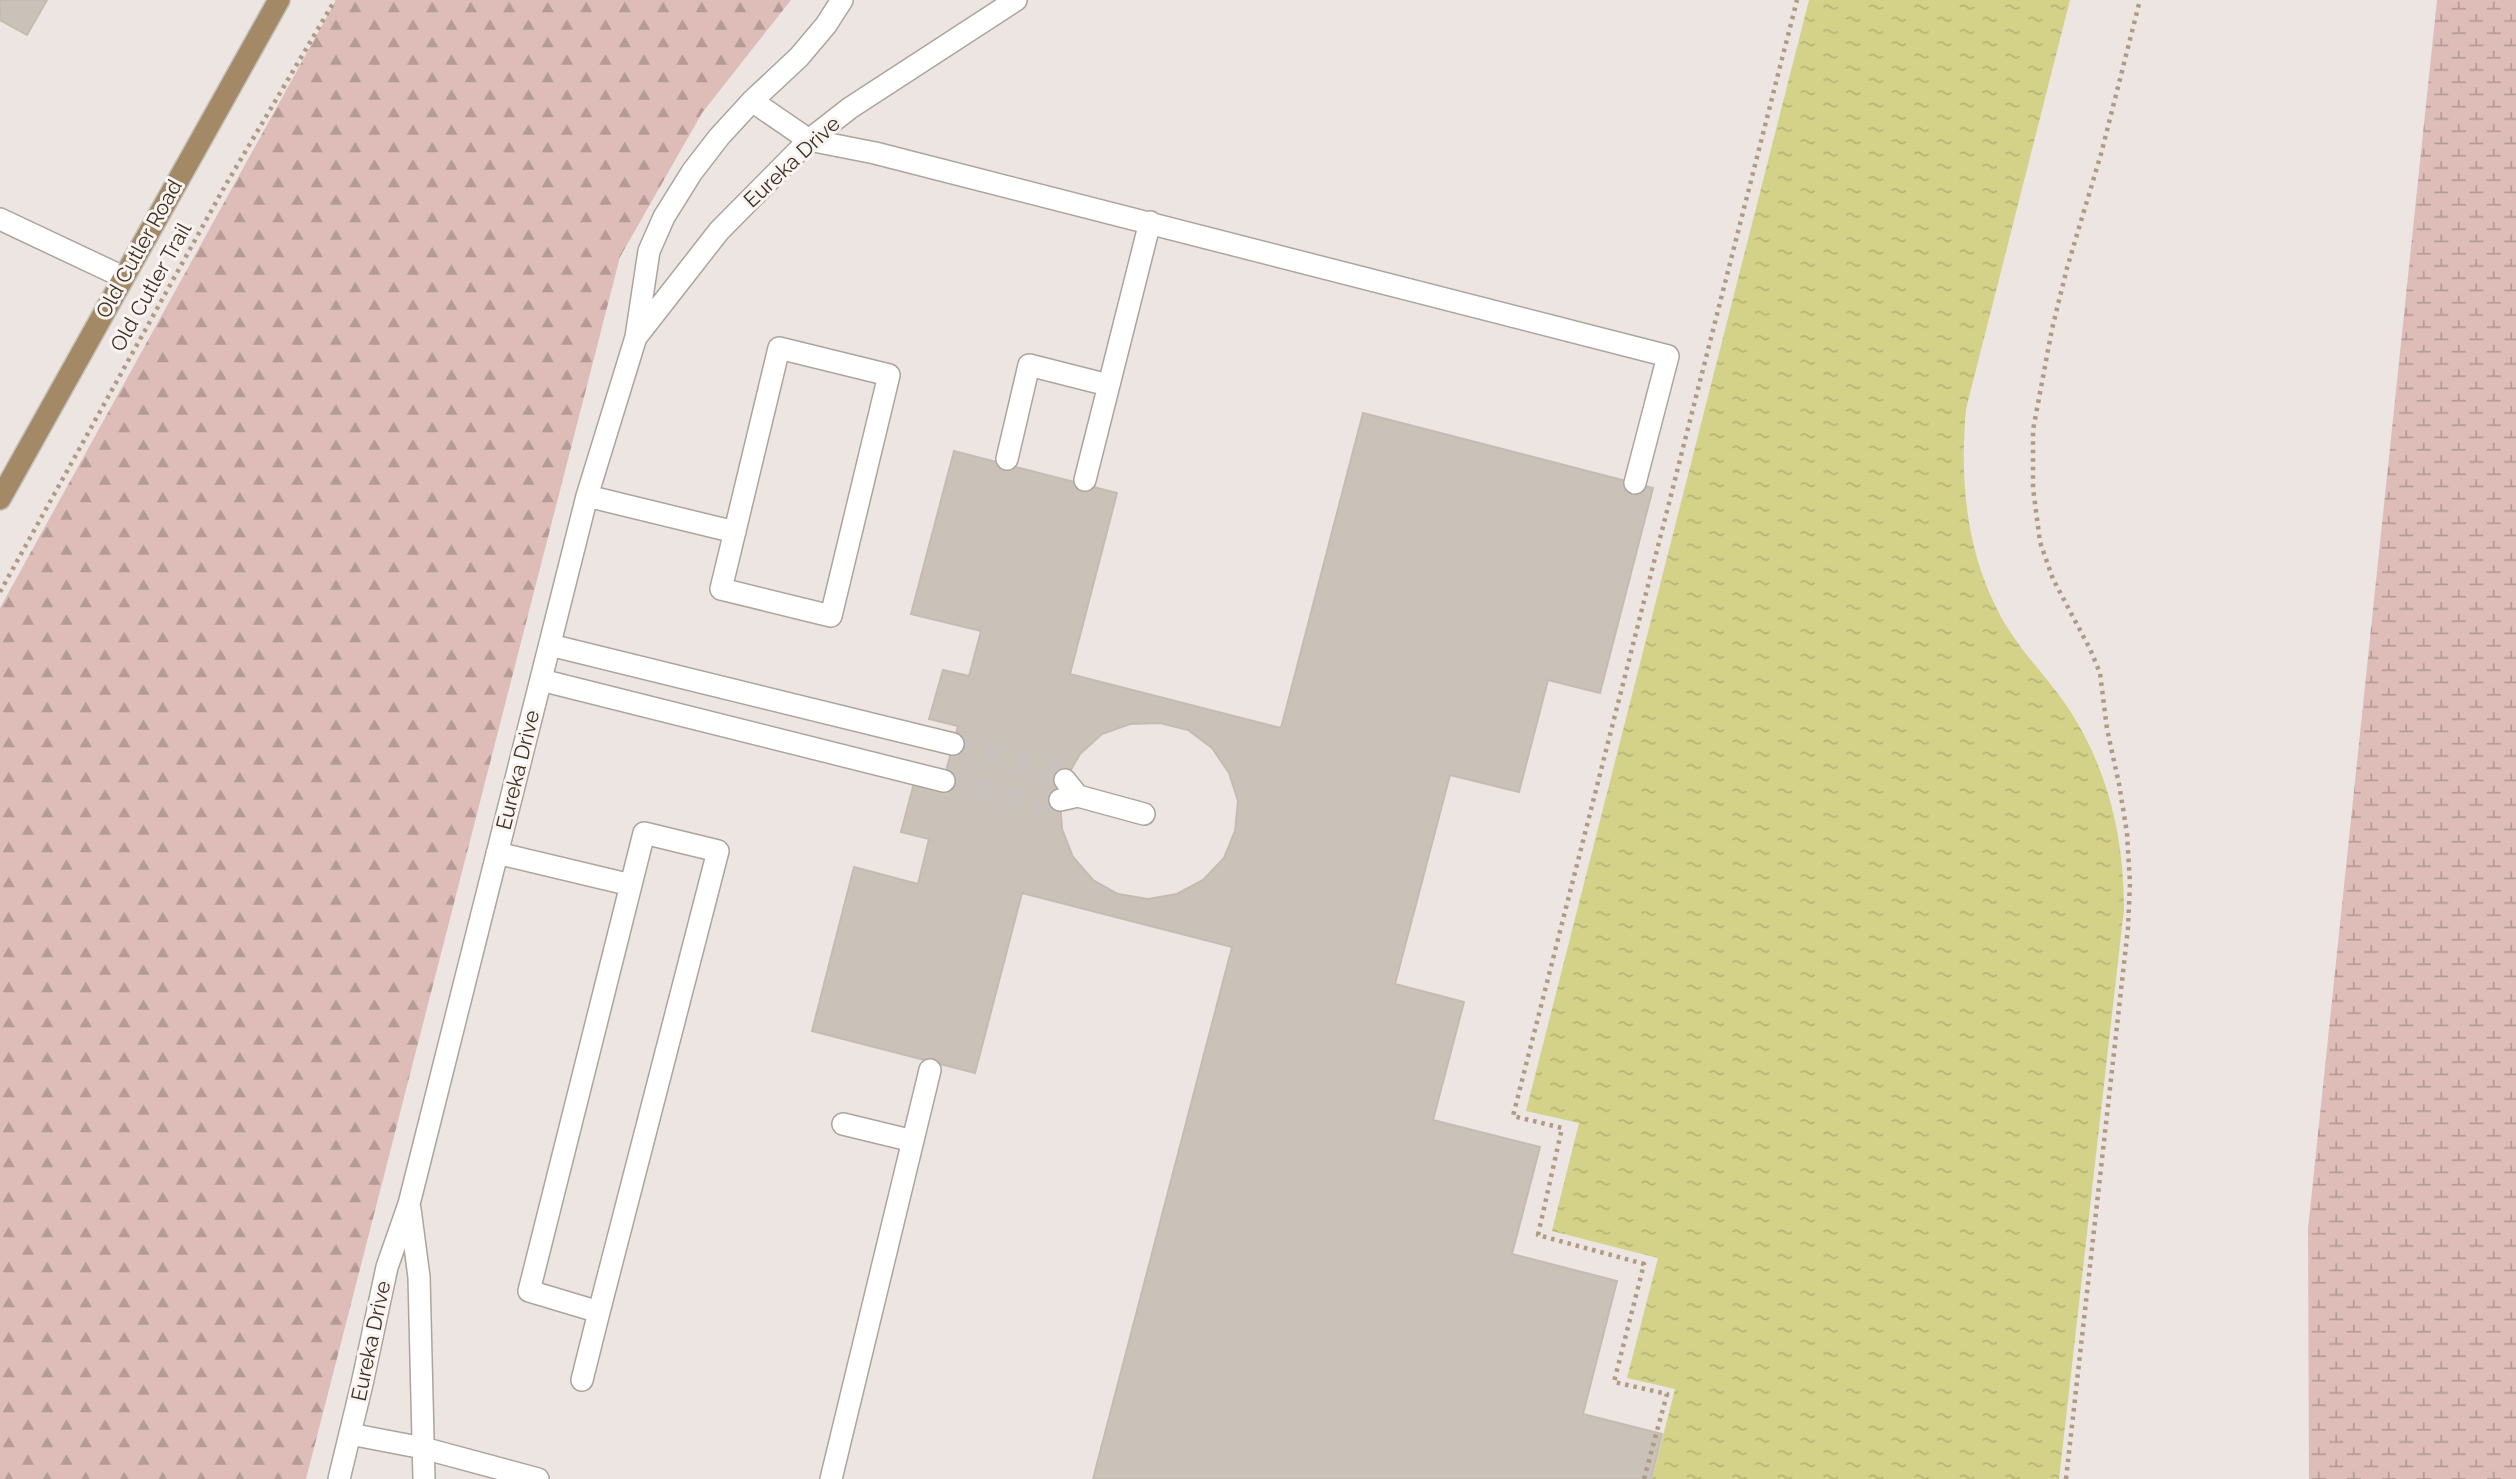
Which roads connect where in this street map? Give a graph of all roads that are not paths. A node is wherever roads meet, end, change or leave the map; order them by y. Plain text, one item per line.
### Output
1 (279, 0) edge
2 (842, 0) edge
3 (1016, 0) edge
4 (752, 101) junction
5 (809, 140) junction
6 (0, 219) edge
7 (1150, 222) junction
8 (124, 277) junction
9 (636, 337) junction
10 (1108, 385) junction
11 (1007, 458) dead end
12 (1085, 480) dead end
13 (1635, 483) dead end
14 (587, 496) junction
15 (0, 499) edge
16 (735, 533) junction
17 (550, 645) junction
18 (541, 680) junction
19 (953, 744) tunnel mouth
20 (944, 780) tunnel mouth
21 (1068, 792) tunnel mouth
22 (1144, 814) dead end
23 (497, 852) junction
24 (631, 886) junction
25 (930, 1070) dead end
26 (843, 1124) dead end
27 (913, 1141) junction
28 (410, 1204) junction
29 (599, 1312) junction
30 (582, 1380) dead end
31 (350, 1434) junction
32 (423, 1448) junction
33 (339, 1479) edge
34 (424, 1479) edge
35 (538, 1479) edge
36 (831, 1479) edge

1 - 8 main road, Old Cutler Road
2 - 4 street, Eureka Drive
3 - 5 street, Eureka Drive
4 - 5 street
4 - 9 street, Eureka Drive
5 - 7 street
5 - 9 street, Eureka Drive
6 - 8 street
7 - 10 street
7 - 13 street
8 - 15 main road, Old Cutler Road
9 - 14 street, Eureka Drive
10 - 11 street
10 - 12 street
14 - 16 street
14 - 17 street, Eureka Drive
16 - 16 street
17 - 18 street, Eureka Drive
17 - 19 street
18 - 20 street
18 - 23 street, Eureka Drive
21 - 22 street
23 - 24 street
23 - 28 street, Eureka Drive
24 - 29 street
24 - 29 street
25 - 27 street
26 - 27 street
27 - 36 street
28 - 31 street, Eureka Drive
28 - 32 street, Eureka Drive
29 - 30 street
31 - 32 street
31 - 33 street, Eureka Drive
32 - 34 street, Eureka Drive
32 - 35 street

